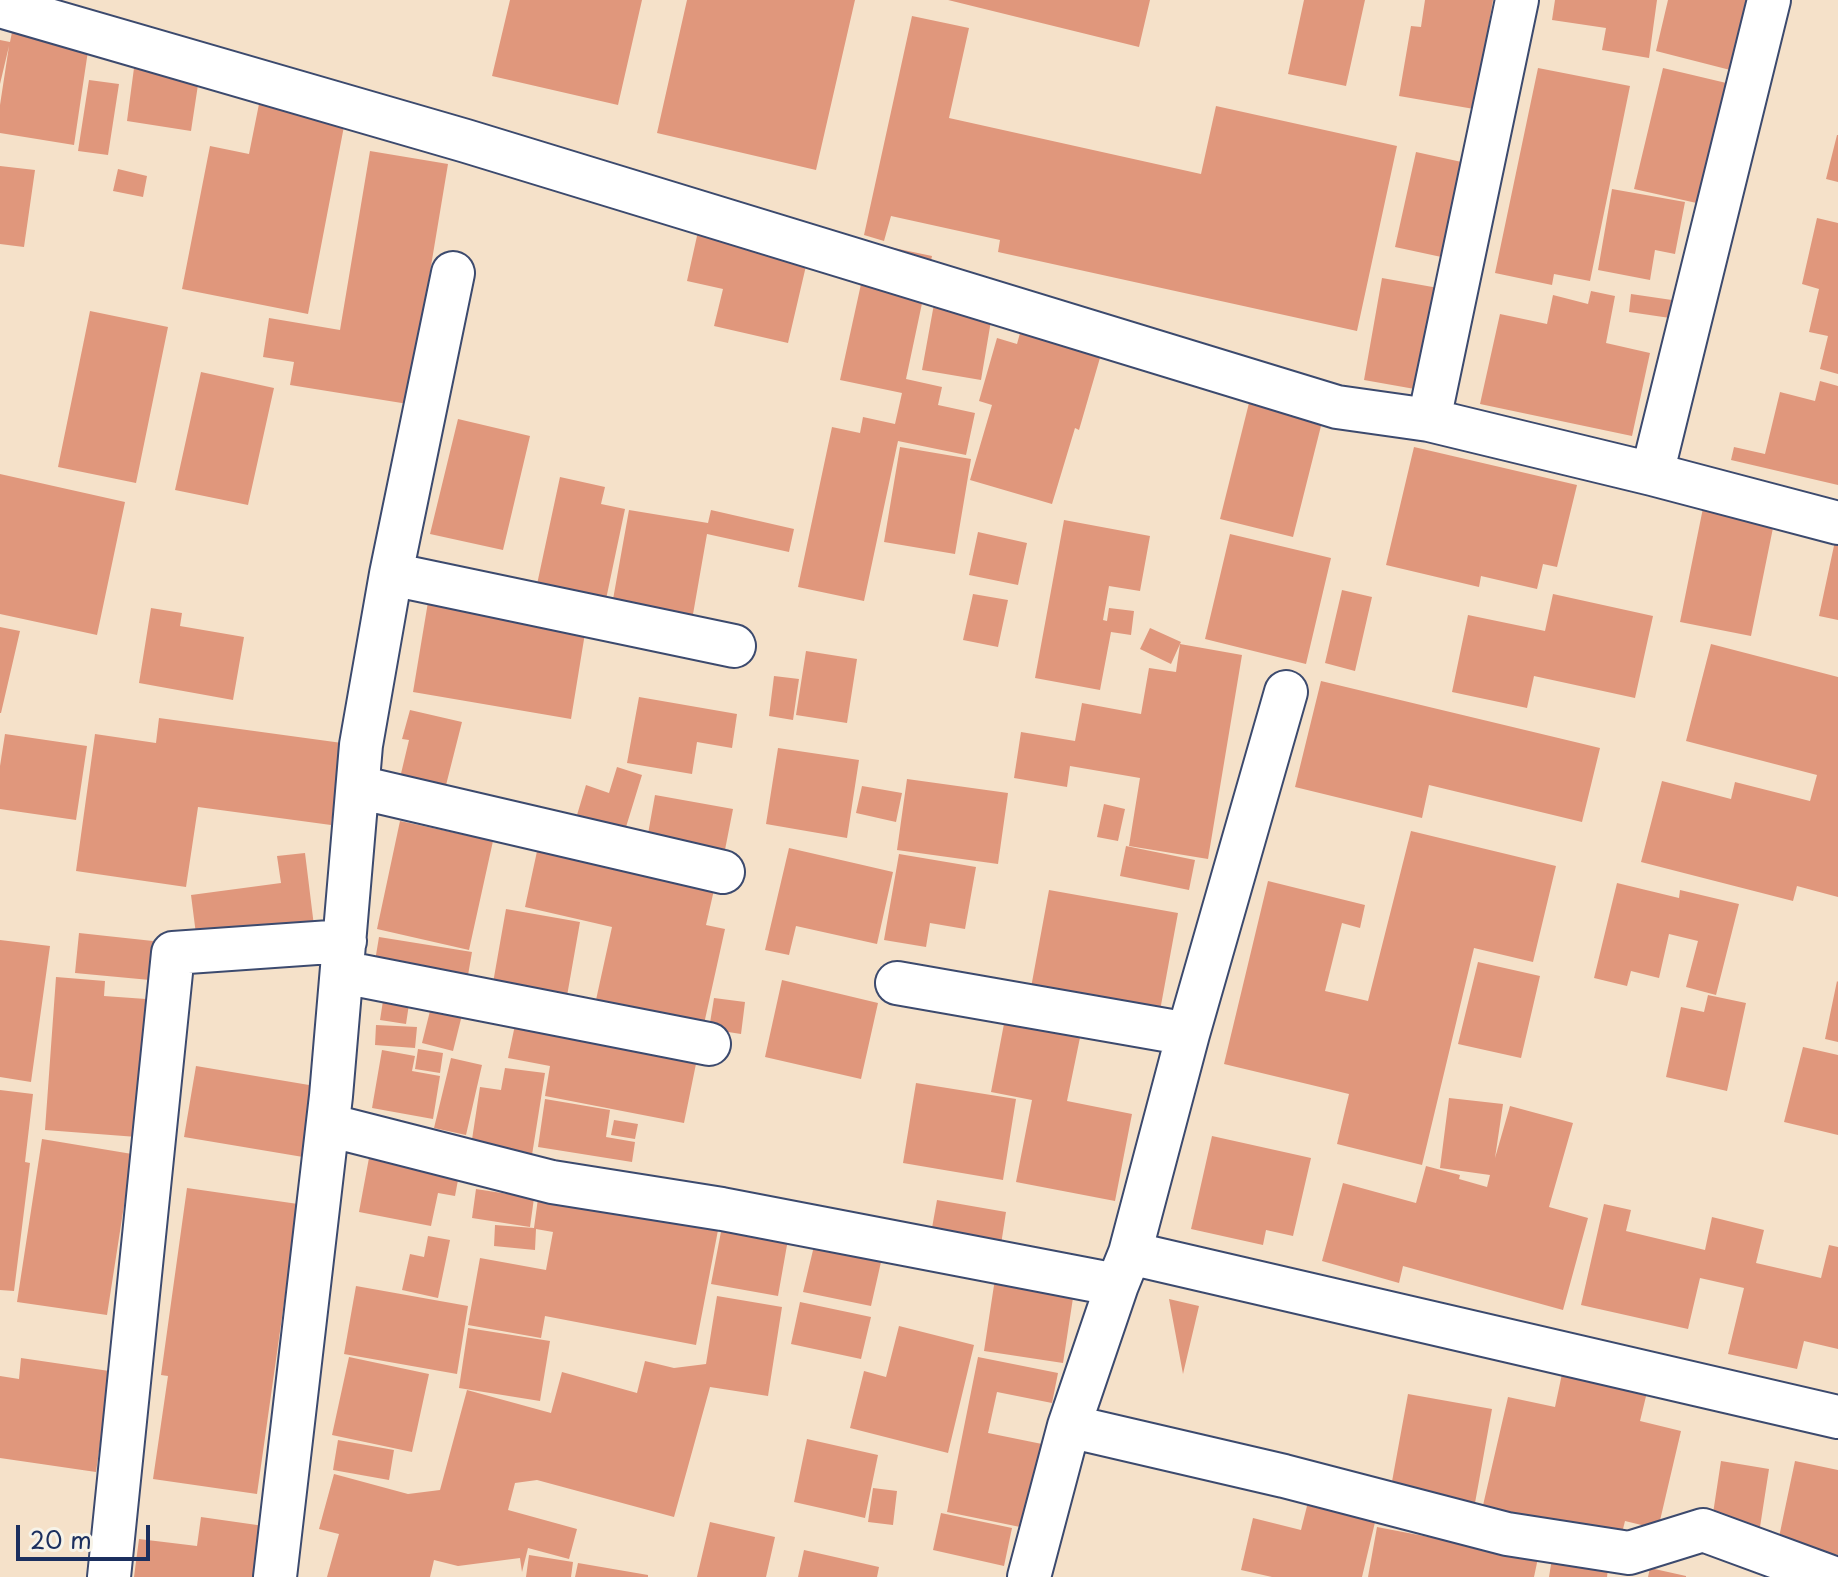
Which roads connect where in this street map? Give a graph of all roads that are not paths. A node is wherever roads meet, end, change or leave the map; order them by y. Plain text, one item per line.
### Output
1 (1517, 0) edge
2 (1769, 0) edge
3 (0, 6) edge
4 (453, 273) dead end
5 (1429, 420) junction
6 (1652, 474) junction
7 (1838, 523) edge
8 (391, 574) junction
9 (734, 646) dead end
10 (1286, 692) dead end
11 (358, 787) junction
12 (723, 872) dead end
13 (343, 956) junction
14 (897, 983) dead end
15 (1188, 1034) junction
16 (709, 1044) dead end
17 (328, 1125) junction
18 (1123, 1269) junction
19 (1838, 1417) edge
20 (1069, 1426) junction
21 (109, 1577) edge
22 (275, 1577) edge
23 (1029, 1577) edge
24 (1831, 1577) edge

1 - 5 street
2 - 6 street
3 - 5 street
4 - 8 street
5 - 6 street
6 - 7 street
8 - 9 street
8 - 11 street
10 - 15 street
11 - 12 street
11 - 13 street
13 - 16 street
13 - 17 street
13 - 21 street
14 - 15 street
15 - 18 street
17 - 18 street
17 - 22 street
18 - 19 street
18 - 20 street
20 - 23 street
20 - 24 street

